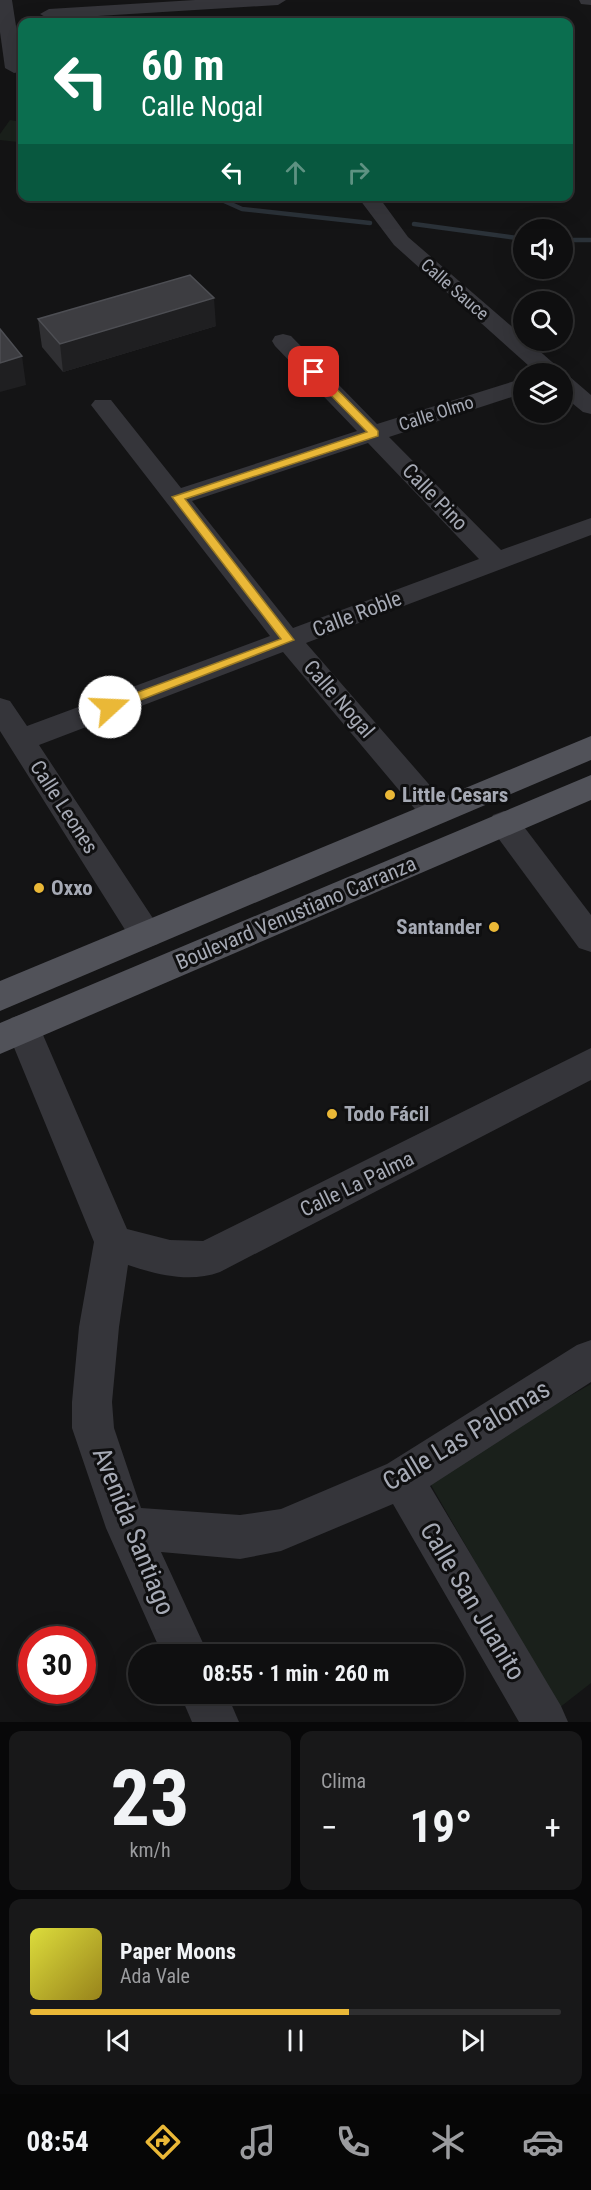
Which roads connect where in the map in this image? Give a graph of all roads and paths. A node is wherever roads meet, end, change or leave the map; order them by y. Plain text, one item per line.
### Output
1 (4, 0) edge
2 (278, 0) edge
3 (244, 1) edge
4 (50, 14) dead end
5 (250, 18) edge
6 (12, 69) edge
7 (371, 201) edge
8 (283, 341) dead end
9 (540, 363) edge
10 (513, 389) edge
11 (573, 391) edge
12 (104, 405) dead end
13 (591, 407) edge
14 (374, 433) junction
15 (178, 497) junction
16 (591, 526) edge
17 (496, 561) junction
18 (288, 640) junction
19 (0, 708) edge
20 (21, 740) junction
21 (591, 747) edge
22 (591, 786) edge
23 (436, 813) junction
24 (504, 823) junction
25 (146, 934) junction
26 (591, 939) edge
27 (0, 996) edge
28 (12, 1034) edge
29 (591, 1063) edge
30 (113, 1242) junction
31 (591, 1359) edge
32 (402, 1479) junction
33 (128, 1528) junction
34 (180, 1644) edge
35 (208, 1704) edge
36 (216, 1722) edge
37 (545, 1722) edge

1 - 6 street
2 - 3 street
3 - 4 street
3 - 5 street
7 - 9 street, Calle Sauce
8 - 14 street, Calle Pino
10 - 14 street, Calle Olmo
11 - 13 street
12 - 15 street, Calle Nogal
14 - 15 street, Calle Olmo
14 - 17 street, Calle Pino
15 - 18 street, Calle Nogal
16 - 17 street, Calle Roble
17 - 18 street, Calle Roble
18 - 20 street, Calle Roble
18 - 23 street, Calle Nogal
19 - 20 street, Calle Leones
20 - 25 street, Calle Leones
21 - 23 main road, Boulevard Venustiano Carranza
22 - 24 main road, Boulevard Venustiano Carranza
23 - 25 main road, Boulevard Venustiano Carranza
24 - 26 street
24 - 28 main road, Boulevard Venustiano Carranza
25 - 27 main road, Boulevard Venustiano Carranza
28 - 30 street
29 - 30 street, Calle La Palma
30 - 33 street, Avenida Santiago
31 - 32 street, Calle Las Palomas
32 - 33 street, Calle Las Palomas
32 - 37 street, Calle San Juanito
33 - 34 street, Avenida Santiago
35 - 36 street

